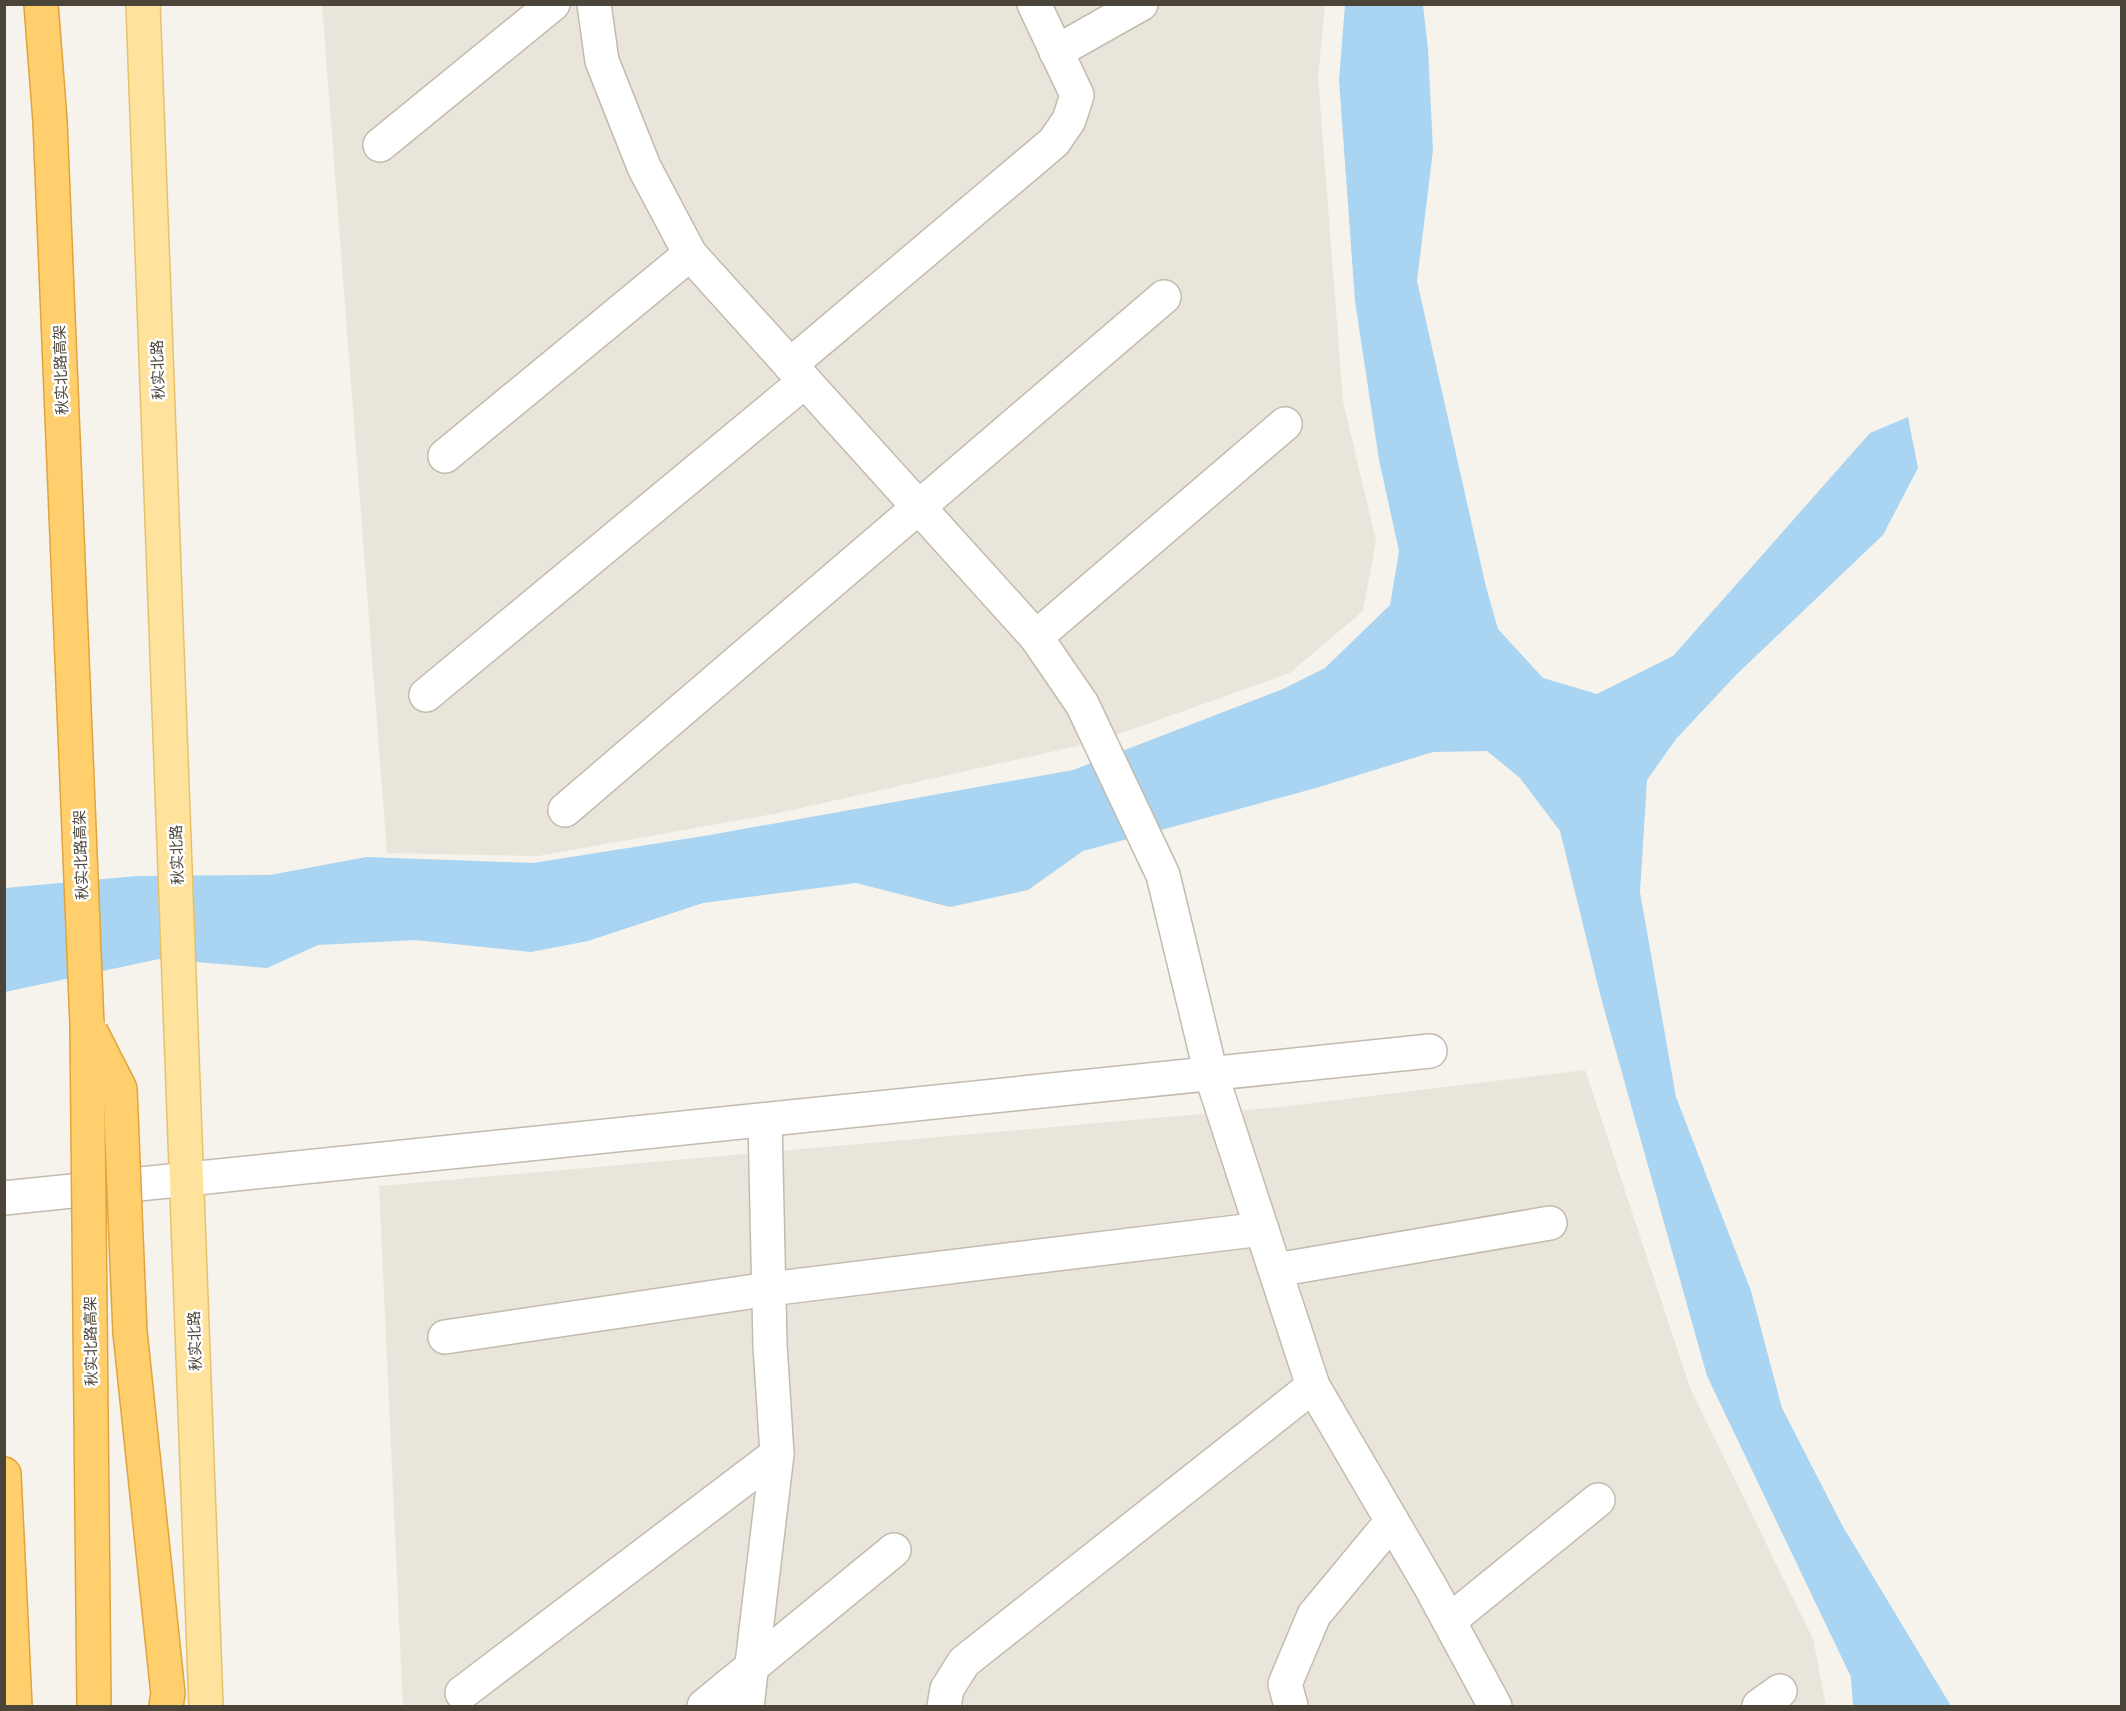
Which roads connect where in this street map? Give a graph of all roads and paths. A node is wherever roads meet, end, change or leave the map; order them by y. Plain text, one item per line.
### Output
1 (42, 4) edge
2 (143, 4) edge
3 (553, 4) edge
4 (594, 4) edge
5 (1034, 4) edge
6 (1141, 4) edge
7 (1056, 52) junction
8 (380, 145) dead end
9 (690, 254) junction
10 (1164, 297) dead end
11 (797, 374) junction
12 (1286, 424) dead end
13 (445, 456) dead end
14 (917, 508) junction
15 (1036, 637) junction
16 (426, 695) dead end
17 (565, 810) dead end
18 (87, 1024) junction
19 (1430, 1051) dead end
20 (1211, 1074) junction
21 (765, 1120) junction
22 (188, 1181) junction
23 (4, 1198) edge
24 (1550, 1223) dead end
25 (1262, 1229) junction
26 (1276, 1270) junction
27 (769, 1289) junction
28 (445, 1337) dead end
29 (1313, 1386) junction
30 (777, 1454) junction
31 (4, 1474) edge
32 (1599, 1500) dead end
33 (1392, 1521) junction
34 (894, 1550) dead end
35 (1449, 1621) junction
36 (752, 1667) junction
37 (462, 1694) dead end
38 (168, 1702) edge
39 (15, 1707) edge
40 (94, 1707) edge
41 (206, 1707) edge
42 (704, 1707) edge
43 (747, 1707) edge
44 (944, 1707) edge
45 (1291, 1707) edge
46 (1495, 1707) edge

1 - 18 highway, 秋实北路高架, bridge
2 - 22 main road, 秋实北路
3 - 8 street
4 - 9 street
5 - 7 street
6 - 7 street
7 - 11 street
9 - 11 street
9 - 13 street
10 - 14 street
11 - 14 street
11 - 16 street
12 - 15 street
14 - 15 street
14 - 17 street
15 - 20 street
18 - 38 highway, bridge
18 - 40 highway, 秋实北路高架, bridge
19 - 20 street
20 - 21 street
20 - 25 street
21 - 22 street
21 - 27 street
22 - 23 street
22 - 41 main road, 秋实北路
24 - 26 street
25 - 26 street
25 - 27 street
26 - 29 street
27 - 28 street
27 - 30 street
29 - 33 street
29 - 44 street
30 - 36 street
30 - 37 street
31 - 39 highway
32 - 35 street
33 - 35 street
33 - 45 street
34 - 36 street
35 - 46 street
36 - 42 street
36 - 43 street

